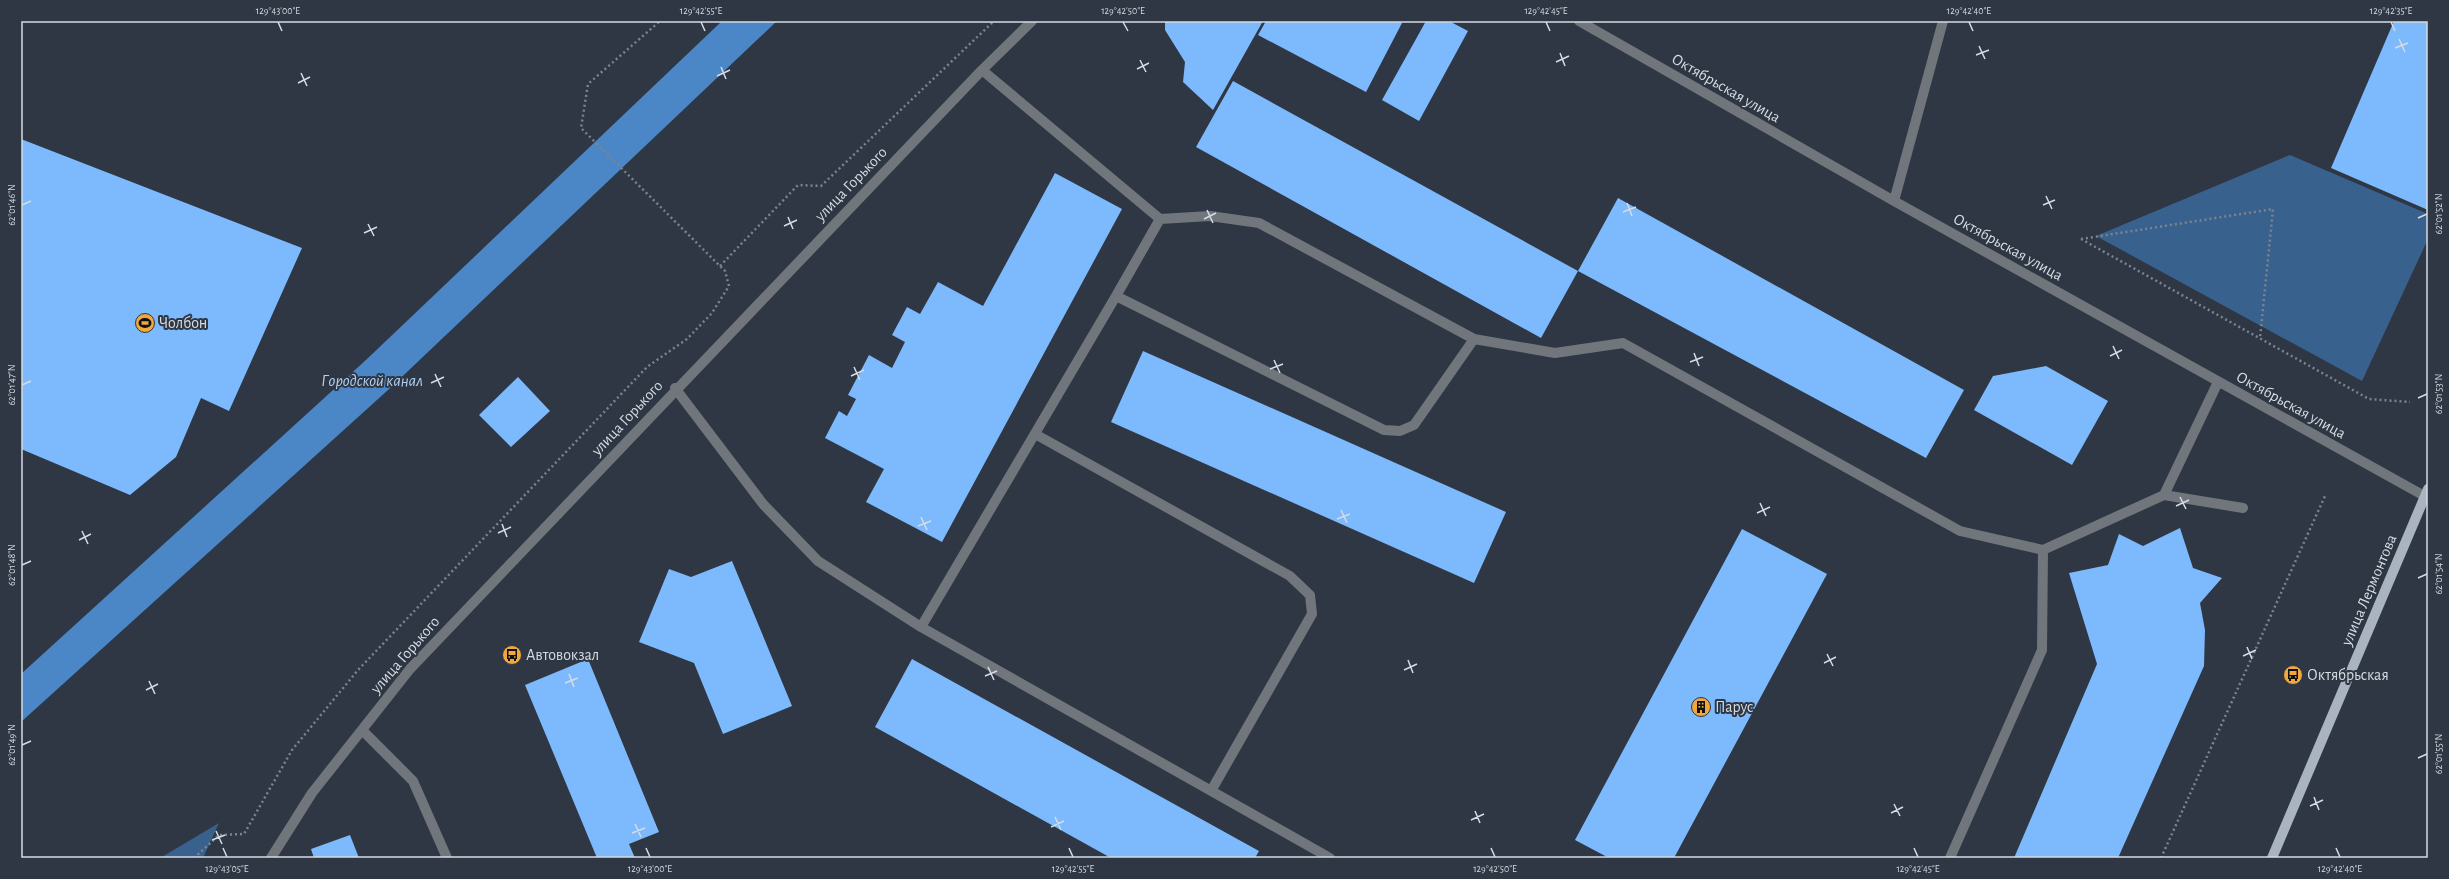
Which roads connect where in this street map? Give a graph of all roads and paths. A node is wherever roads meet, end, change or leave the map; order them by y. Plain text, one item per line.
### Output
1 (660, 21) edge
2 (994, 21) edge
3 (1032, 21) edge
4 (1579, 21) edge
5 (1943, 21) edge
6 (982, 70) junction
7 (1894, 201) junction
8 (1160, 219) junction
9 (720, 266) junction
10 (1116, 296) junction
11 (2260, 338) junction
12 (1474, 339) junction
13 (2218, 382) junction
14 (675, 388) junction
15 (2410, 402) dead end
16 (1035, 434) junction
17 (2164, 494) junction
18 (2427, 494) edge
19 (2325, 496) dead end
20 (2243, 508) dead end
21 (2043, 550) junction
22 (921, 627) junction
23 (362, 730) junction
24 (1211, 791) junction
25 (194, 858) edge
26 (271, 858) edge
27 (447, 858) edge
28 (1330, 858) edge
29 (1950, 858) edge
30 (2161, 858) edge
31 (2272, 858) edge

1 - 9 path
2 - 9 path
3 - 6 street, улица Горького
4 - 7 street, Октябрьская улица
5 - 7 street
6 - 8 street
6 - 14 street, улица Горького
7 - 13 street, Октябрьская улица
8 - 10 street
8 - 12 street
9 - 25 path
10 - 12 street
10 - 16 street
11 - 11 path
11 - 15 path
12 - 21 street
13 - 17 street
13 - 18 street, Октябрьская улица
14 - 22 street
14 - 23 street, улица Горького
16 - 22 street
16 - 24 street
17 - 20 street
17 - 21 street
18 - 31 main road, улица Лермонтова
19 - 30 path
21 - 29 street
22 - 24 street
23 - 26 street, улица Горького
23 - 27 street
24 - 28 street

